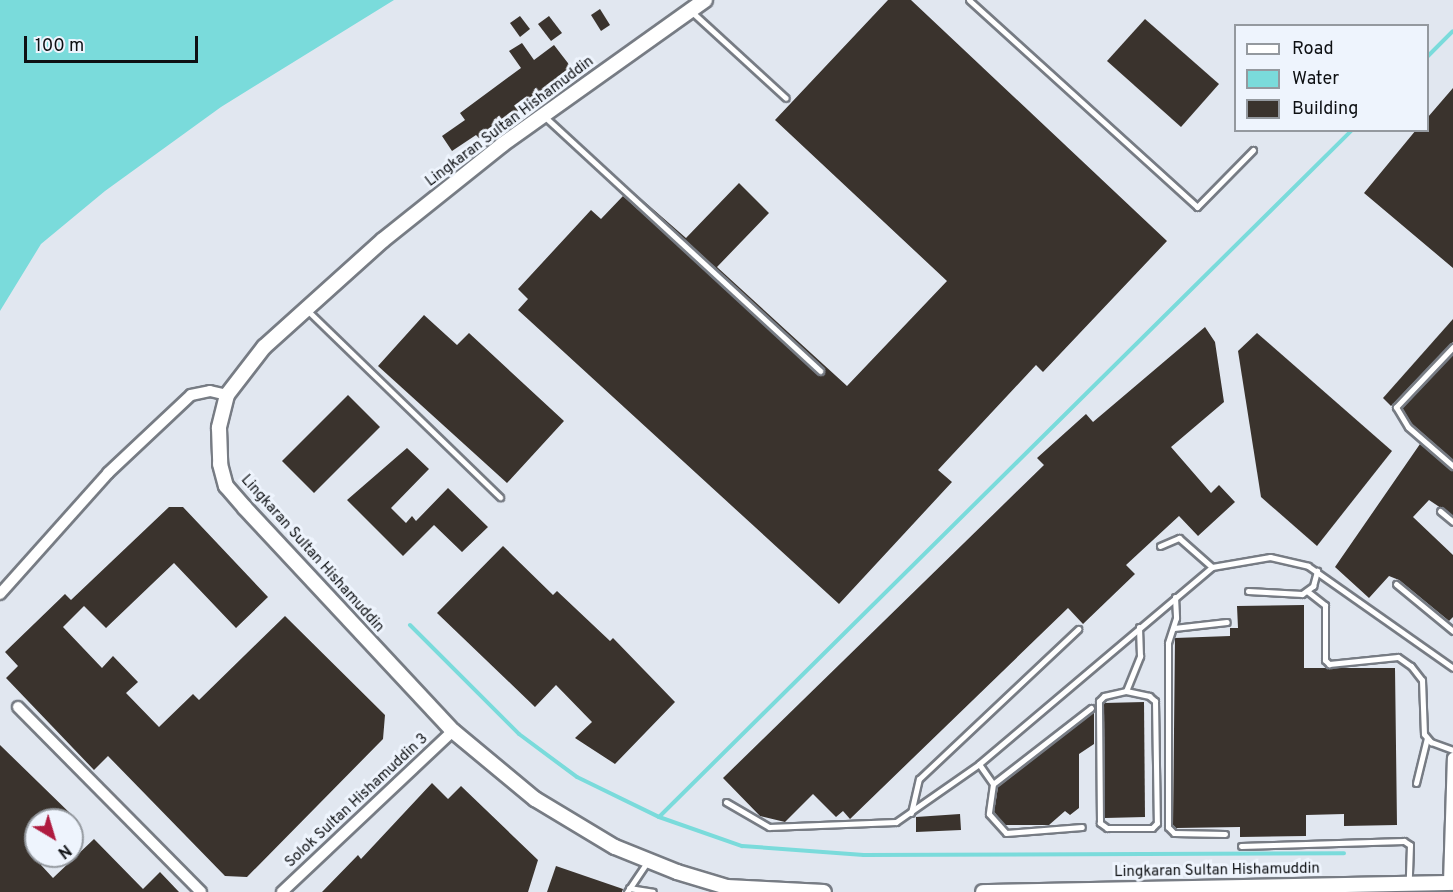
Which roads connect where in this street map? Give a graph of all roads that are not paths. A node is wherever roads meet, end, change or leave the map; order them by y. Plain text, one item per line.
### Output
1 (705, 0) edge
2 (969, 0) edge
3 (691, 10) junction
4 (786, 98) dead end
5 (543, 114) junction
6 (1253, 150) dead end
7 (307, 310) junction
8 (1453, 347) edge
9 (820, 371) dead end
10 (227, 395) junction
11 (1453, 466) edge
12 (500, 496) dead end
13 (1440, 511) dead end
14 (1453, 522) edge
15 (1160, 546) dead end
16 (1212, 567) junction
17 (1317, 571) junction
18 (1396, 585) dead end
19 (1248, 591) dead end
20 (1307, 591) junction
21 (0, 594) edge
22 (1175, 597) junction
23 (1227, 622) dead end
24 (1139, 627) junction
25 (1174, 628) junction
26 (1078, 629) dead end
27 (1453, 631) edge
28 (1453, 668) edge
29 (1126, 691) junction
30 (18, 707) dead end
31 (1091, 708) dead end
32 (453, 731) junction
33 (1427, 738) junction
34 (1453, 750) edge
35 (1453, 758) edge
36 (979, 765) junction
37 (1416, 783) dead end
38 (993, 784) junction
39 (726, 802) dead end
40 (911, 813) junction
41 (1082, 827) dead end
42 (1225, 834) dead end
43 (1241, 846) dead end
44 (647, 862) junction
45 (1451, 883) edge
46 (1415, 886) edge
47 (1386, 888) edge
48 (1260, 889) edge
49 (628, 890) edge
50 (727, 890) edge
51 (1037, 891) edge
52 (201, 892) edge
53 (282, 892) edge
54 (653, 892) edge
55 (824, 892) edge
56 (982, 892) edge

1 - 3 street, Lingkaran Sultan Hishamuddin
2 - 6 lane
3 - 4 lane
3 - 5 street, Lingkaran Sultan Hishamuddin
5 - 7 street, Lingkaran Sultan Hishamuddin
5 - 9 lane
7 - 10 street, Lingkaran Sultan Hishamuddin
7 - 12 lane
8 - 11 lane
10 - 21 street
10 - 32 street, Lingkaran Sultan Hishamuddin
13 - 14 lane
15 - 16 lane
16 - 17 lane
16 - 22 lane
17 - 20 lane
17 - 28 lane
18 - 27 lane
19 - 20 lane
20 - 33 lane
22 - 24 lane
22 - 25 lane
23 - 25 lane
24 - 29 lane
24 - 36 lane
25 - 42 lane
26 - 40 lane
29 - 29 lane
30 - 52 street
31 - 38 lane
32 - 44 street, Lingkaran Sultan Hishamuddin
32 - 53 street, Solok Sultan Hishamuddin 3
33 - 34 lane
33 - 37 lane
35 - 45 street
36 - 38 lane
36 - 40 lane
38 - 41 lane
39 - 40 lane
43 - 46 lane
44 - 49 lane
44 - 50 street, Lingkaran Sultan Hishamuddin
45 - 46 street, Lingkaran Sultan Hishamuddin
46 - 47 street, Lingkaran Sultan Hishamuddin
47 - 48 street, Lingkaran Sultan Hishamuddin
48 - 51 street, Lingkaran Sultan Hishamuddin
49 - 54 lane
50 - 55 street, Lingkaran Sultan Hishamuddin
51 - 56 street, Lingkaran Sultan Hishamuddin

